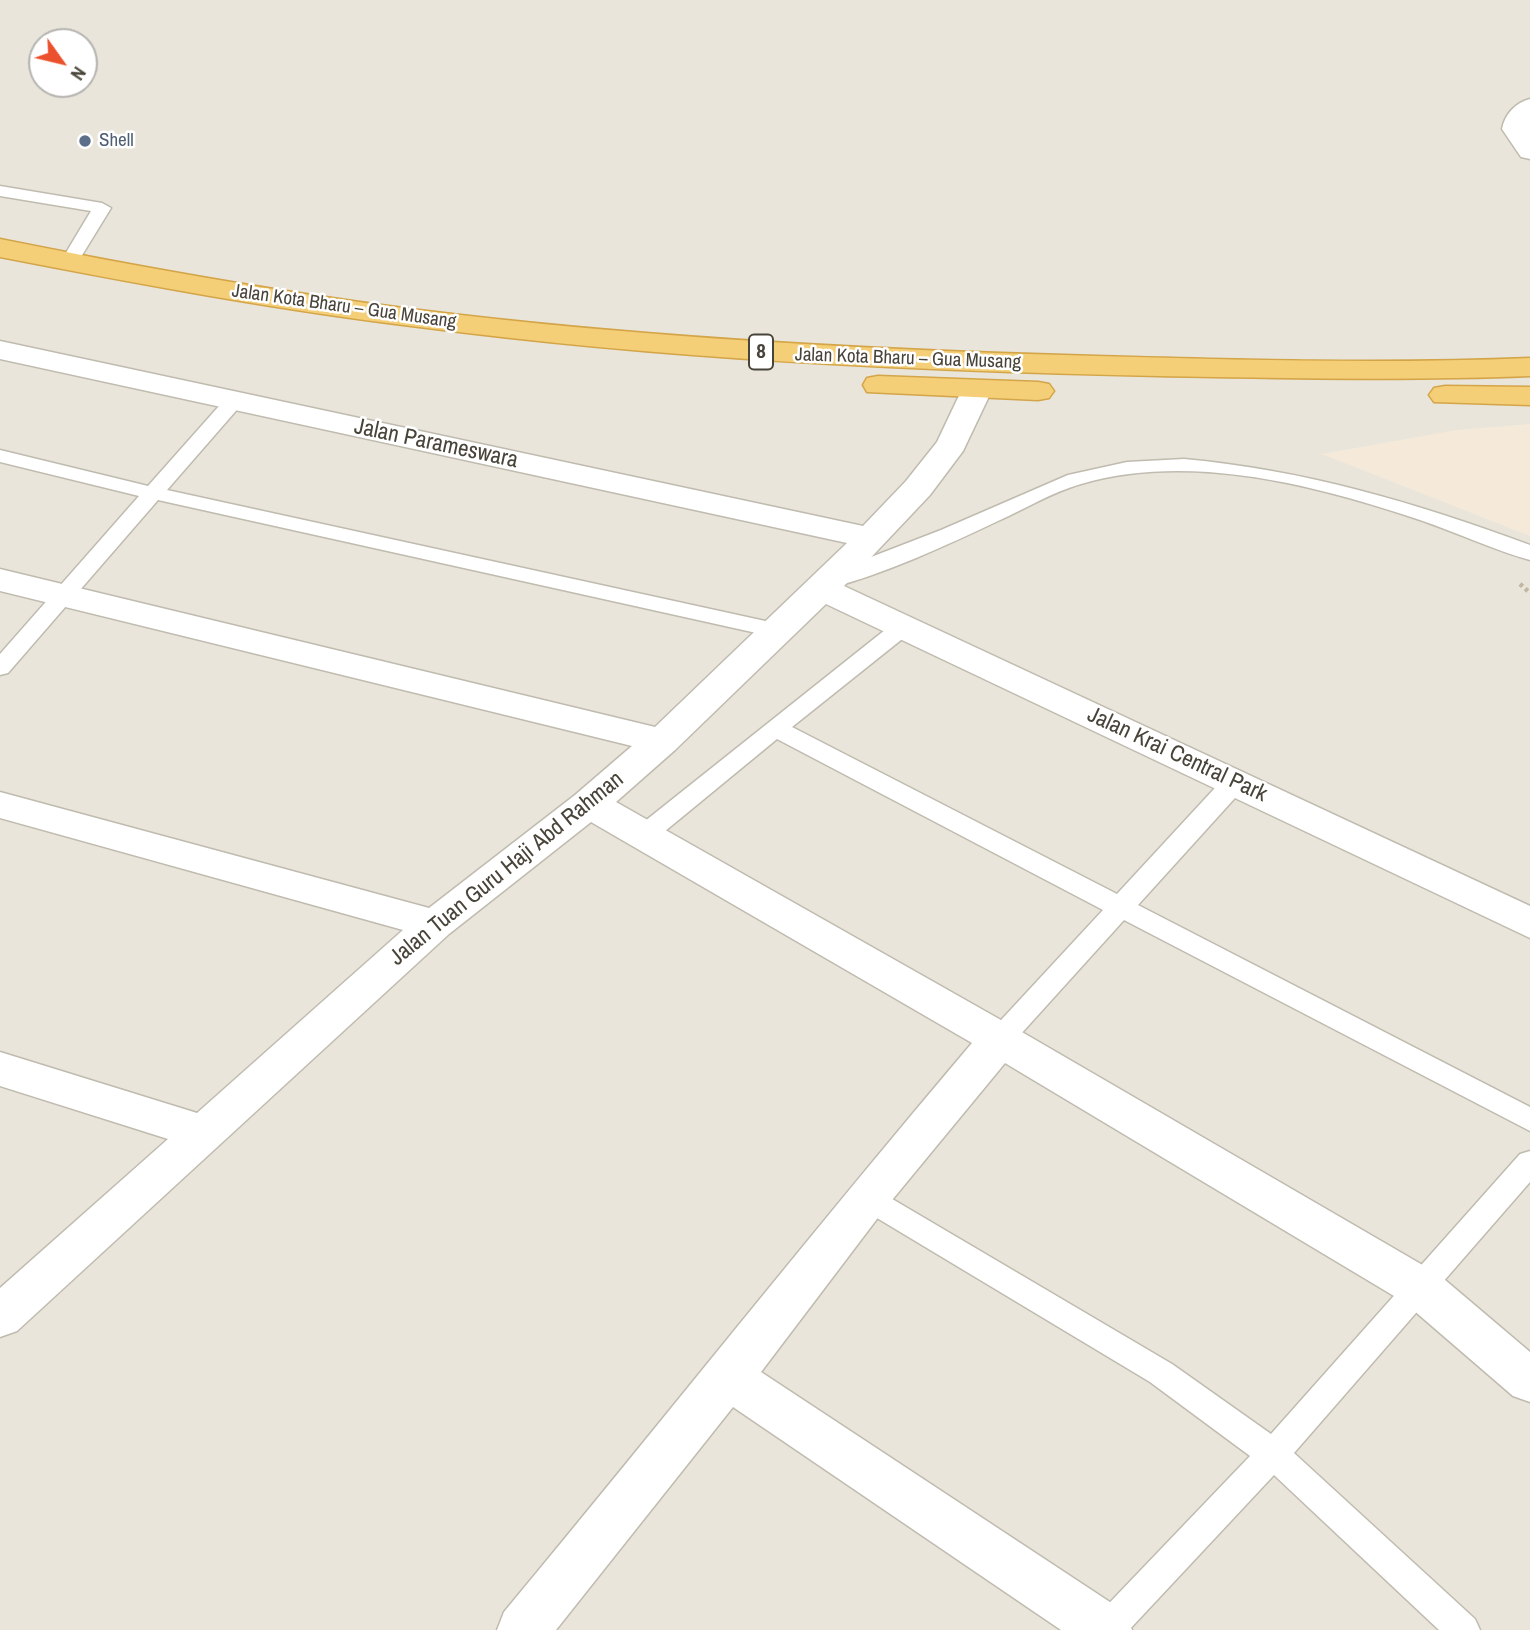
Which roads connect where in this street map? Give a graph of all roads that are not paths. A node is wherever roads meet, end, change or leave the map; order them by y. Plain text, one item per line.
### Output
1 (1530, 107) edge
2 (1530, 151) edge
3 (0, 191) edge
4 (0, 247) edge
5 (70, 261) junction
6 (0, 274) edge
7 (0, 350) edge
8 (1530, 367) edge
9 (976, 390) junction
10 (1530, 396) edge
11 (234, 401) junction
12 (0, 456) edge
13 (153, 493) junction
14 (872, 538) junction
15 (1530, 553) edge
16 (0, 580) edge
17 (826, 585) junction
18 (64, 596) junction
19 (903, 627) junction
20 (779, 631) junction
21 (0, 668) edge
22 (775, 728) junction
23 (662, 741) junction
24 (1235, 782) junction
25 (589, 804) junction
26 (0, 805) edge
27 (644, 835) junction
28 (1121, 907) junction
29 (1530, 923) edge
30 (435, 924) junction
31 (1000, 1039) junction
32 (0, 1069) edge
33 (1530, 1120) edge
34 (202, 1132) junction
35 (1530, 1162) edge
36 (867, 1198) junction
37 (1421, 1288) junction
38 (0, 1317) edge
39 (729, 1377) junction
40 (1530, 1381) edge
41 (1273, 1454) junction
42 (523, 1630) edge
43 (1106, 1630) edge
44 (1463, 1630) edge

1 - 2 street
3 - 5 lane
4 - 5 highway, Jalan Kota Bharu – Gua Musang / 8
5 - 8 highway, Jalan Kota Bharu – Gua Musang / 8
6 - 9 highway, Jalan Kota Bharu – Gua Musang / 8
7 - 11 street, Jalan Parameswara
9 - 10 highway, Jalan Kota Bharu – Gua Musang / 8
9 - 14 street, Jalan Tuan Guru Haji Abd Rahman
11 - 13 lane
11 - 14 street, Jalan Parameswara
12 - 13 lane
13 - 18 lane
13 - 20 lane
14 - 17 street, Jalan Tuan Guru Haji Abd Rahman
15 - 17 lane
16 - 18 street
17 - 19 street, Jalan Krai Central Park
17 - 20 street, Jalan Tuan Guru Haji Abd Rahman
18 - 21 lane
18 - 23 street
19 - 22 lane
19 - 24 street, Jalan Krai Central Park
20 - 23 street, Jalan Tuan Guru Haji Abd Rahman
22 - 27 lane
22 - 28 lane
23 - 25 street, Jalan Tuan Guru Haji Abd Rahman
24 - 28 lane
24 - 29 street, Jalan Krai Central Park
25 - 27 street
25 - 30 street, Jalan Tuan Guru Haji Abd Rahman
26 - 30 street
27 - 31 street
28 - 31 lane
28 - 33 lane
30 - 34 street, Jalan Tuan Guru Haji Abd Rahman
31 - 36 street
31 - 37 street
32 - 34 street
34 - 38 street, Jalan Tuan Guru Haji Abd Rahman
35 - 37 lane
36 - 39 street
36 - 41 lane
37 - 40 street
37 - 41 lane
39 - 42 street
39 - 43 street
41 - 43 lane
41 - 44 lane

